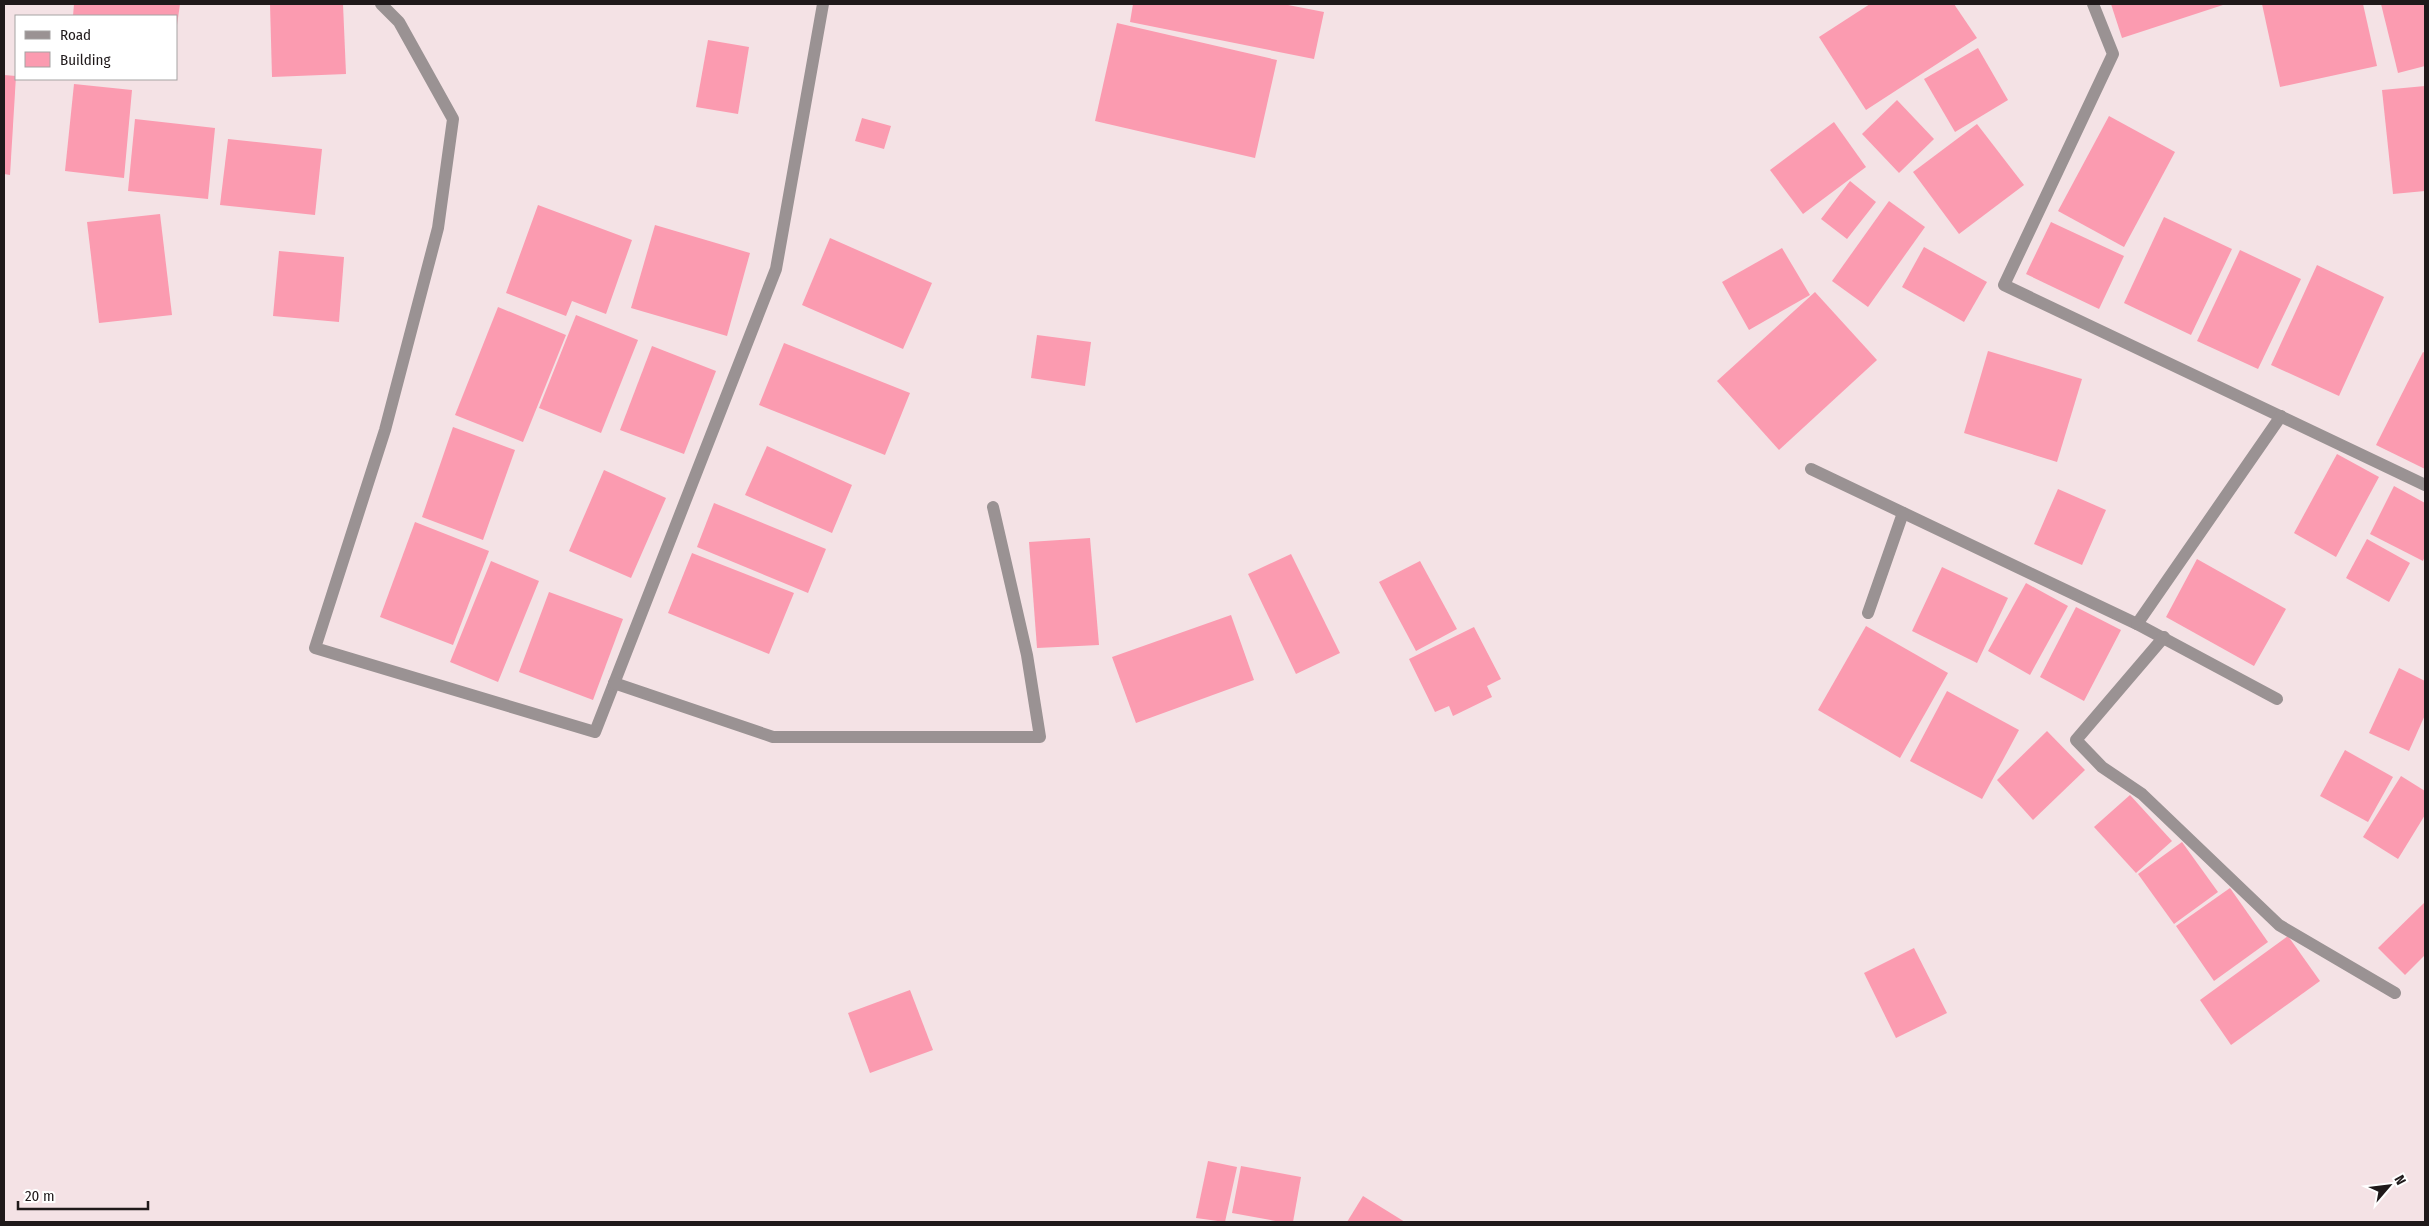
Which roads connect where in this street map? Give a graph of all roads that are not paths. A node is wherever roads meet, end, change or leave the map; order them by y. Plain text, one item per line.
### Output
1 (381, 4) edge
2 (823, 4) edge
3 (2093, 4) edge
4 (2282, 416) junction
5 (1811, 469) dead end
6 (2425, 484) edge
7 (993, 507) dead end
8 (1902, 512) junction
9 (1868, 613) dead end
10 (2137, 624) junction
11 (2164, 637) junction
12 (614, 684) junction
13 (2277, 699) dead end
14 (2395, 993) dead end

1 - 12 street
2 - 12 street
3 - 4 street
4 - 6 street
4 - 10 street
5 - 8 street
7 - 12 street
8 - 9 street
8 - 10 street
10 - 11 street
11 - 13 street
11 - 14 street

